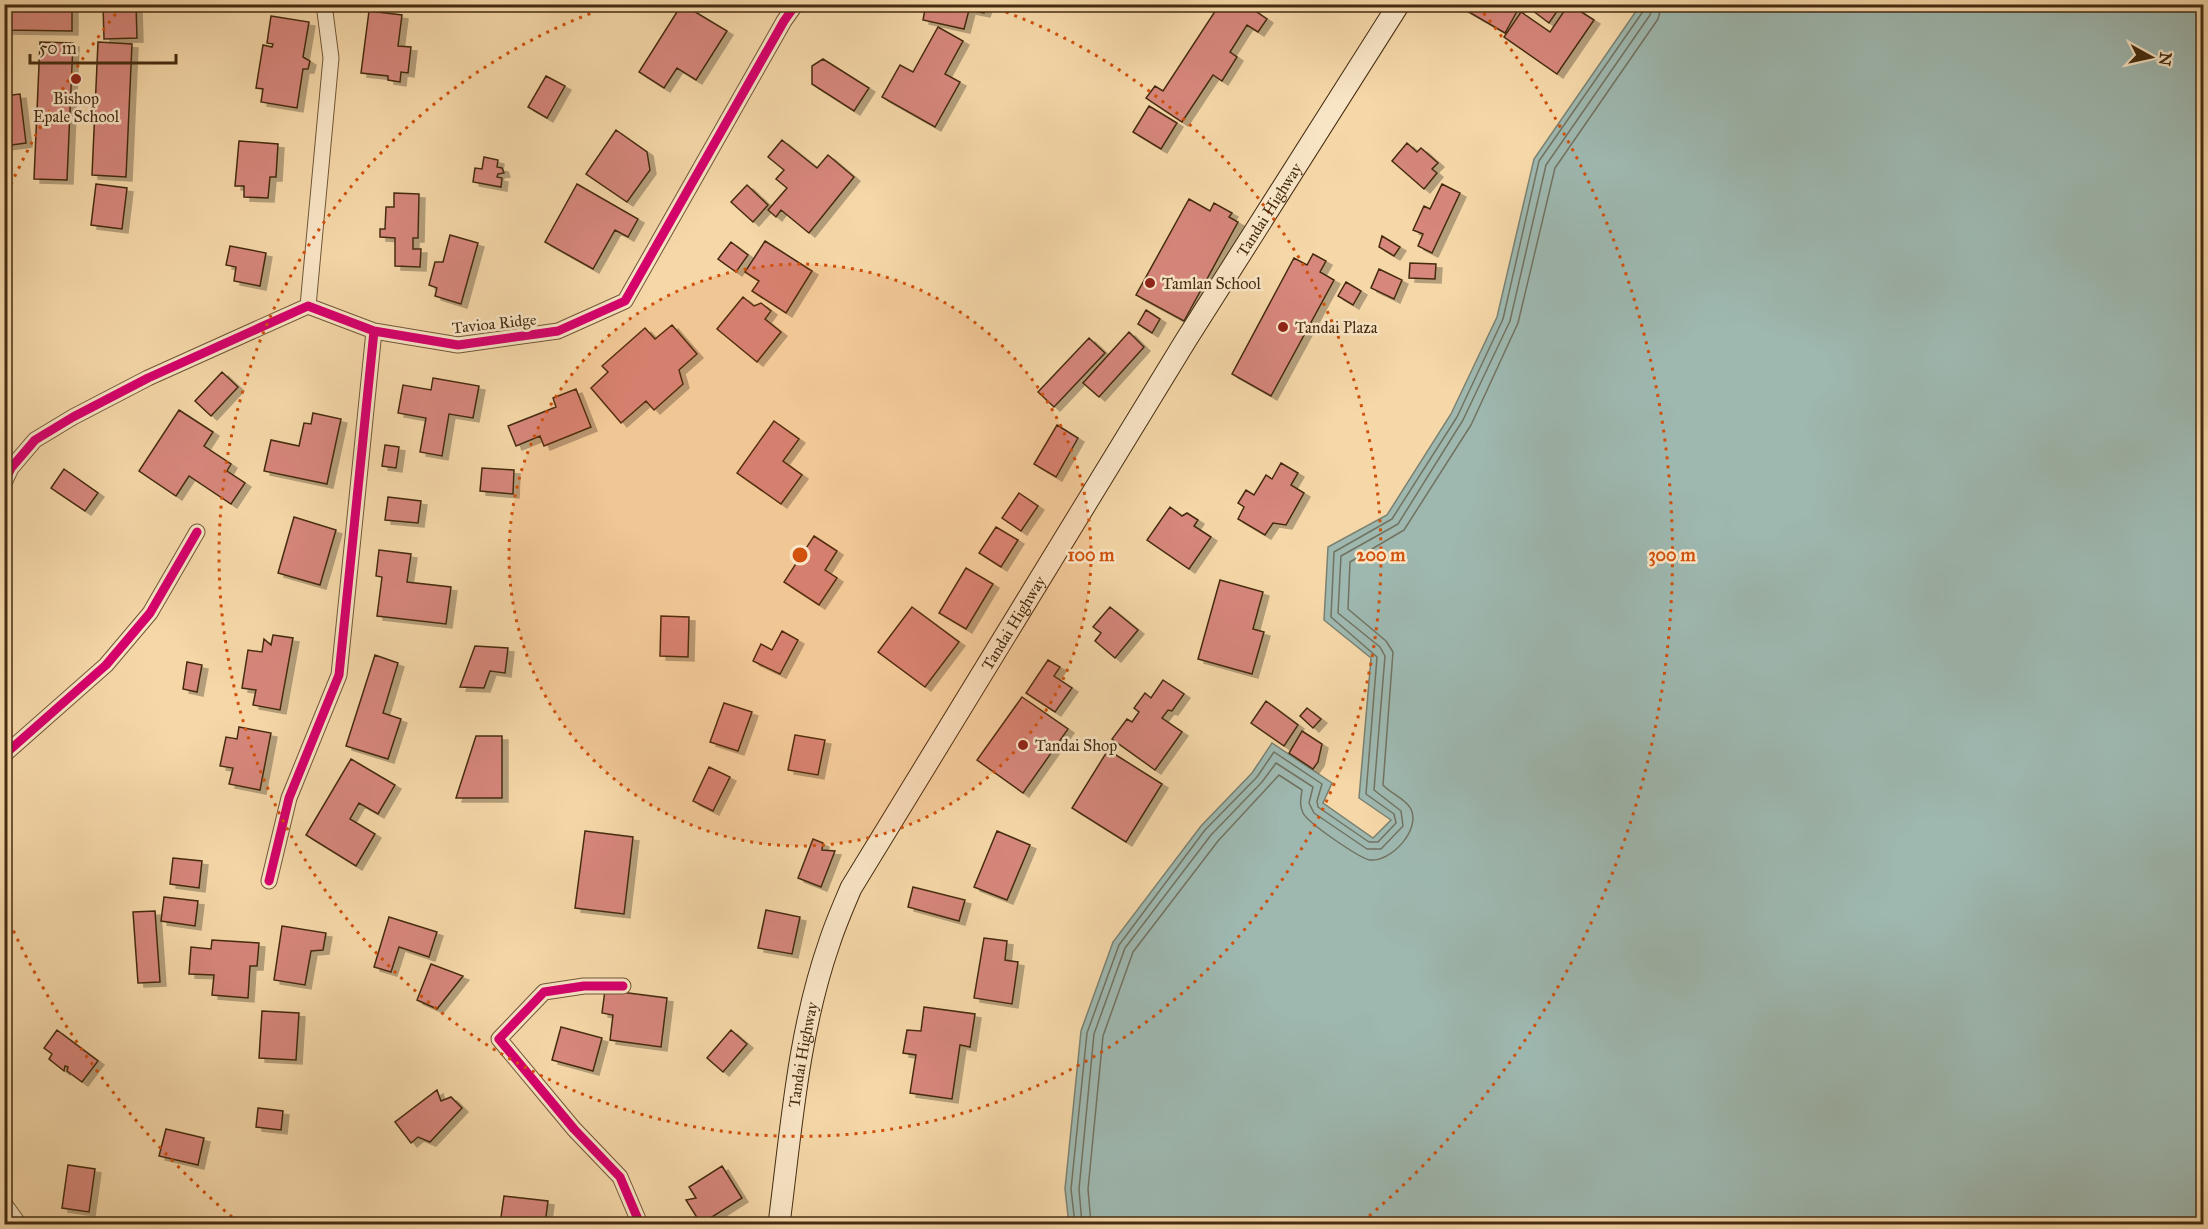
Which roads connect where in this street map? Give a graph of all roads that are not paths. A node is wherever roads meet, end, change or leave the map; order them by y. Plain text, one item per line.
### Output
1 (324, 4) edge
2 (796, 4) edge
3 (1399, 4) edge
4 (308, 306) junction
5 (374, 331) junction
6 (4, 483) edge
7 (197, 532) dead end
8 (4, 754) edge
9 (269, 881) dead end
10 (623, 986) dead end
11 (4, 1206) edge
12 (17, 1224) edge
13 (640, 1224) edge
14 (779, 1224) edge

1 - 4 street
2 - 5 street, Tavioa Ridge
3 - 14 main road, Tandai Highway
4 - 5 street, Tavioa Ridge
4 - 6 street
5 - 9 street
7 - 8 street
10 - 13 street
11 - 12 street

